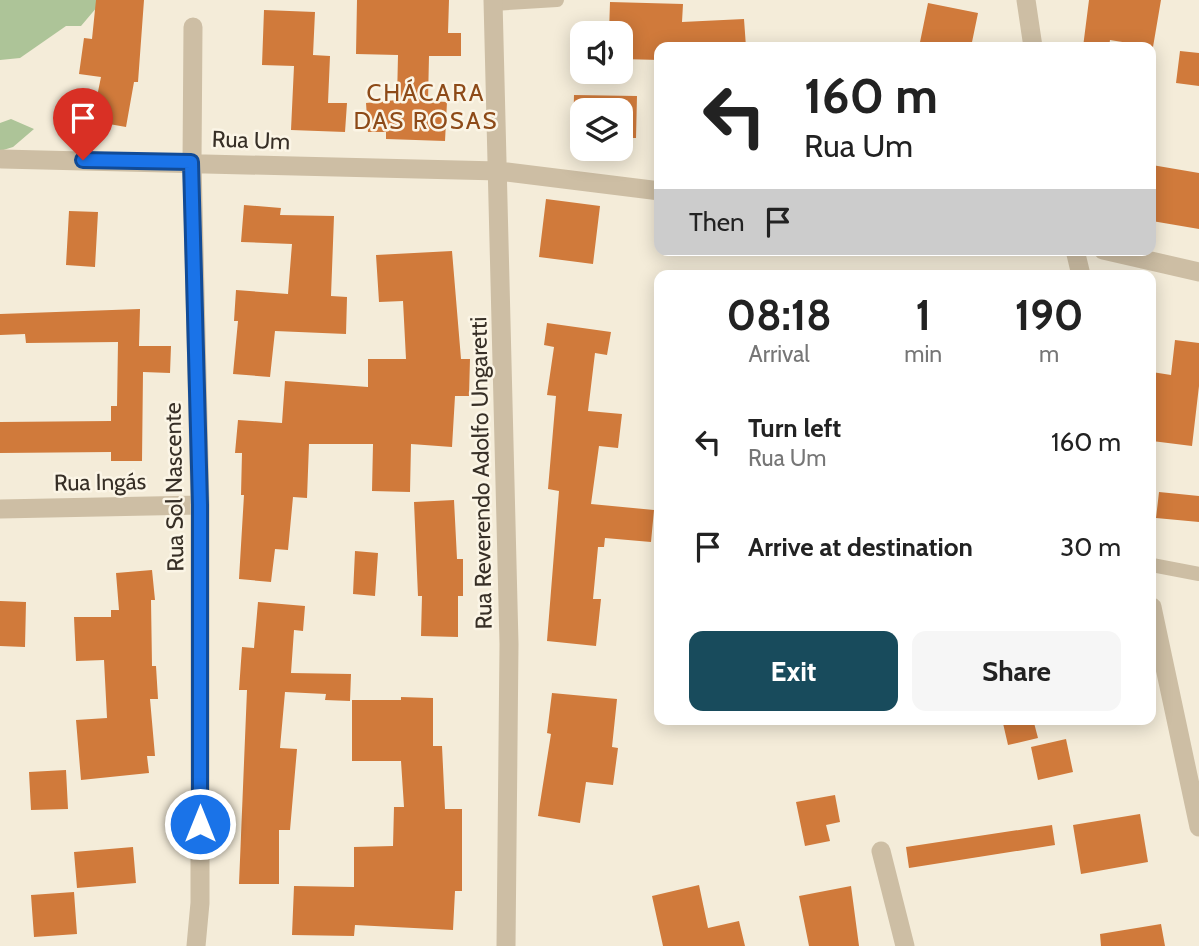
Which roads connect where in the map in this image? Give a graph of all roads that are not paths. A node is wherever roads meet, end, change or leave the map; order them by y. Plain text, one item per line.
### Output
1 (557, 0) edge
2 (1026, 0) edge
3 (493, 2) edge
4 (193, 27) dead end
5 (1032, 42) edge
6 (2, 159) dead end
7 (191, 162) junction
8 (499, 171) junction
9 (654, 190) edge
10 (1129, 256) edge
11 (1199, 272) edge
12 (200, 505) junction
13 (0, 509) edge
14 (1156, 566) edge
15 (1199, 574) edge
16 (1156, 626) edge
17 (1199, 827) edge
18 (881, 851) dead end
19 (196, 946) edge
20 (506, 946) edge
21 (905, 946) edge

1 - 3 lane
2 - 5 street
3 - 8 street, Rua Reverendo Adolfo Ungaretti
4 - 7 street, Rua Sol Nascente
6 - 7 street, Rua Um
7 - 8 street, Rua Um
7 - 12 street, Rua Sol Nascente
8 - 9 street, Rua Um
8 - 20 street, Rua Reverendo Adolfo Ungaretti
10 - 11 street
12 - 13 street, Rua Ingás
12 - 19 street, Rua Sol Nascente
14 - 15 lane
16 - 17 street
18 - 21 street

